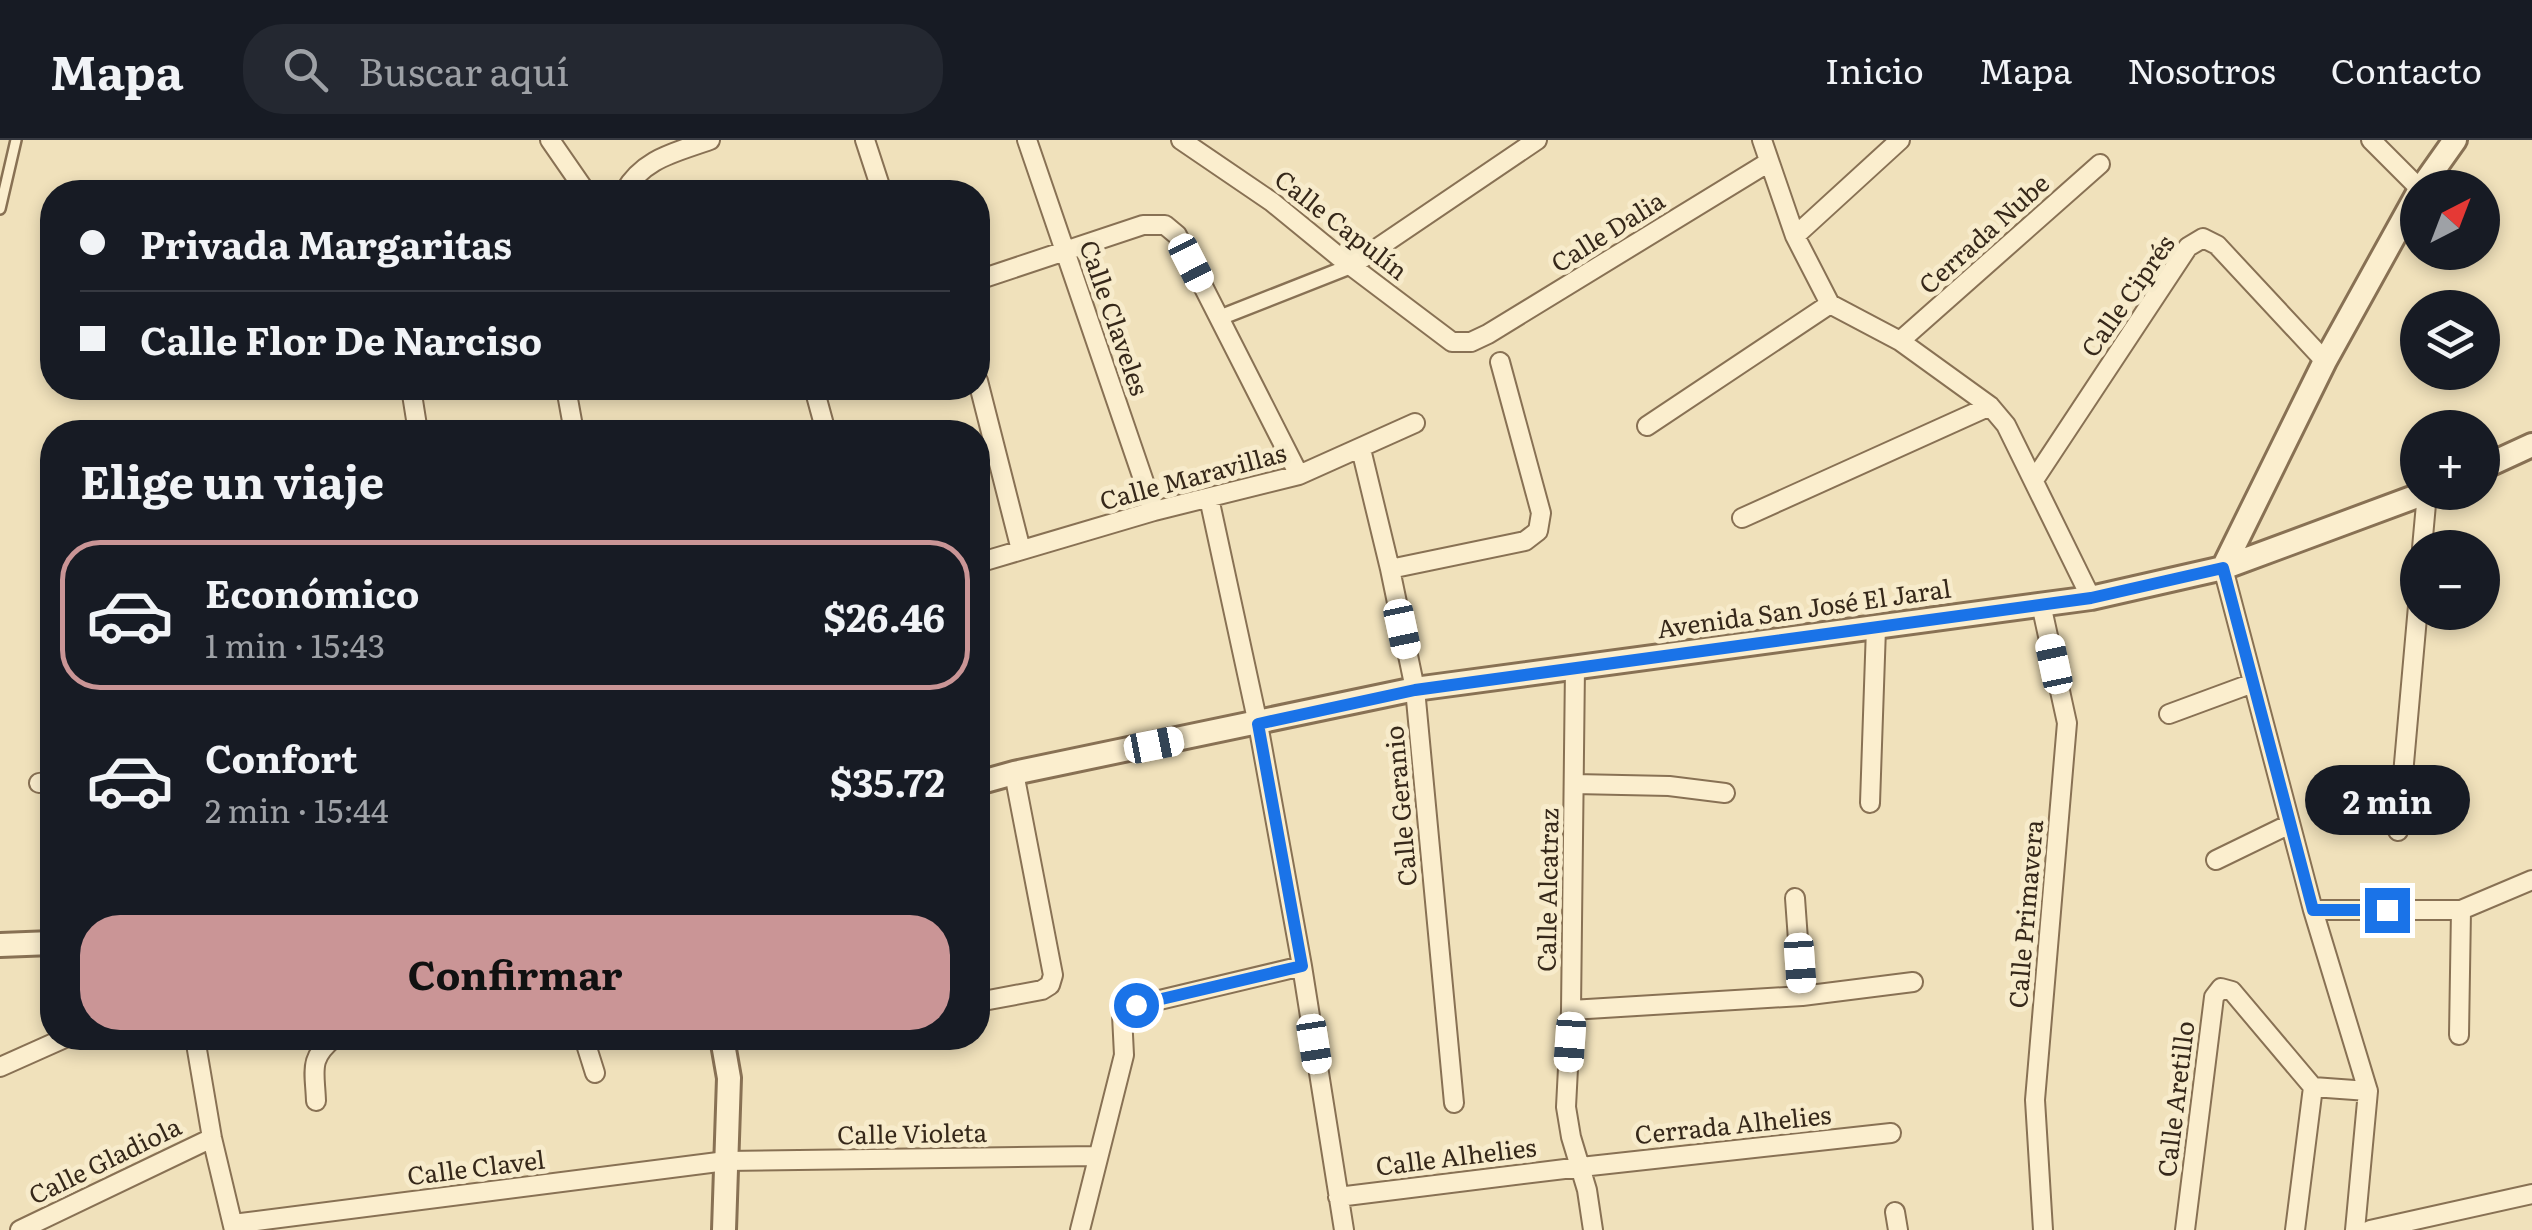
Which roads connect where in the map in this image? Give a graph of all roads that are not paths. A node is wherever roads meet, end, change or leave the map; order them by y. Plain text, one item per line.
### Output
1 (16, 140) edge
2 (550, 140) edge
3 (710, 140) edge
4 (865, 140) edge
5 (1027, 140) edge
6 (1181, 140) edge
7 (1536, 140) edge
8 (1762, 140) edge
9 (1900, 140) edge
10 (2371, 140) edge
11 (2454, 140) edge
12 (1769, 162) junction
13 (2100, 164) dead end
14 (2400, 170) edge
15 (2433, 170) edge
16 (578, 180) edge
17 (632, 180) edge
18 (878, 180) edge
19 (0, 209) edge
20 (2400, 224) edge
21 (1795, 236) junction
22 (1064, 250) junction
23 (1351, 266) junction
24 (990, 276) edge
25 (1830, 304) junction
26 (1219, 318) junction
27 (1900, 341) junction
28 (1471, 342) joint
29 (2326, 361) junction
30 (1500, 362) dead end
31 (1990, 406) junction
32 (1415, 423) dead end
33 (1648, 426) dead end
34 (990, 428) edge
35 (2532, 446) edge
36 (1361, 449) junction
37 (2500, 460) edge
38 (1299, 475) junction
39 (2034, 480) junction
40 (1209, 498) junction
41 (2400, 503) edge
42 (1154, 512) junction
43 (1742, 518) dead end
44 (1021, 550) junction
45 (990, 559) edge
46 (2223, 568) junction
47 (1390, 569) junction
48 (2091, 598) junction
49 (2040, 604) junction
50 (1876, 628) junction
51 (2416, 630) edge
52 (1575, 666) junction
53 (2254, 683) junction
54 (1415, 690) junction
55 (2169, 714) dead end
56 (1258, 724) junction
57 (1014, 773) junction
58 (990, 780) edge
59 (1575, 784) junction
60 (1725, 793) dead end
61 (1870, 804) dead end
62 (2290, 824) junction
63 (2398, 831) dead end
64 (2216, 860) dead end
65 (2532, 880) edge
66 (1795, 898) dead end
67 (2313, 910) junction
68 (2461, 910) junction
69 (40, 943) edge
70 (0, 946) edge
71 (1302, 966) junction
72 (1913, 982) dead end
73 (1802, 996) junction
74 (990, 1000) edge
75 (1572, 1010) junction
76 (2459, 1035) dead end
77 (40, 1049) edge
78 (197, 1050) edge
79 (320, 1050) edge
80 (587, 1050) edge
81 (724, 1050) edge
82 (0, 1067) edge
83 (594, 1073) dead end
84 (2312, 1087) junction
85 (2368, 1092) junction
86 (316, 1101) dead end
87 (1454, 1103) dead end
88 (1891, 1133) dead end
89 (212, 1138) junction
90 (1098, 1156) junction
91 (726, 1161) junction
92 (1580, 1167) junction
93 (2532, 1194) edge
94 (1338, 1197) junction
95 (234, 1227) edge
96 (20, 1230) edge
97 (724, 1230) edge
98 (1080, 1230) edge
99 (1344, 1230) edge
100 (1593, 1230) edge
101 (2043, 1230) edge
102 (2185, 1230) edge
103 (2296, 1230) edge
104 (2355, 1230) edge
105 (2370, 1230) edge

1 - 19 lane
2 - 16 street
3 - 17 street
4 - 18 street
5 - 22 street, Calle Claveles
6 - 23 street, Calle Capulín
7 - 23 street
8 - 12 street
9 - 21 street
10 - 14 street
11 - 15 street
12 - 21 street
12 - 28 street, Calle Dalia
13 - 27 street, Cerrada Nube
20 - 29 street
21 - 25 street
22 - 24 street
22 - 26 street
22 - 42 street, Calle Claveles
23 - 26 street
23 - 28 street, Calle Capulín
25 - 27 street
25 - 33 street
26 - 38 street
27 - 31 street
29 - 39 street, Calle Ciprés
29 - 46 street
30 - 47 street
31 - 39 street
31 - 43 street
32 - 36 street, Calle Maravillas
34 - 44 street
35 - 37 street
36 - 38 street, Calle Maravillas
36 - 47 street, Calle Geranio
38 - 40 street, Calle Maravillas
39 - 48 street
40 - 42 street, Calle Maravillas
40 - 56 street
41 - 46 street, Avenida San José El Jaral
42 - 44 street, Calle Maravillas
44 - 45 street, Calle Maravillas
46 - 48 street, Avenida San José El Jaral
46 - 53 street
47 - 54 street, Calle Geranio
48 - 49 street, Avenida San José El Jaral
49 - 50 street, Avenida San José El Jaral
49 - 101 street, Calle Primavera
50 - 52 street, Avenida San José El Jaral
50 - 61 street
51 - 63 street
52 - 54 street, Avenida San José El Jaral
52 - 59 street, Calle Alcatraz
53 - 55 street
53 - 62 street
54 - 56 street, Avenida San José El Jaral
54 - 87 street, Calle Geranio
56 - 57 street, Avenida San José El Jaral
56 - 71 street
57 - 58 street, Avenida San José El Jaral
57 - 74 street
59 - 60 street
59 - 75 street, Calle Alcatraz
62 - 64 street
62 - 67 street
65 - 68 street
66 - 73 street
67 - 68 street
67 - 85 street
68 - 76 street
69 - 70 street
71 - 90 street
71 - 94 street
72 - 73 street
73 - 75 street
75 - 92 street, Calle Alcatraz
77 - 82 street
78 - 89 street
79 - 86 street
80 - 83 street
81 - 91 street
84 - 85 street
84 - 102 street, Calle Aretillo
84 - 103 street
85 - 104 street
88 - 92 street, Cerrada Alhelies
89 - 95 street
89 - 96 street, Calle Gladiola
90 - 91 street, Calle Violeta
90 - 98 street
91 - 95 street, Calle Clavel
91 - 97 street
92 - 94 street, Calle Alhelies
92 - 100 street, Calle Alcatraz
93 - 105 street
94 - 99 street

